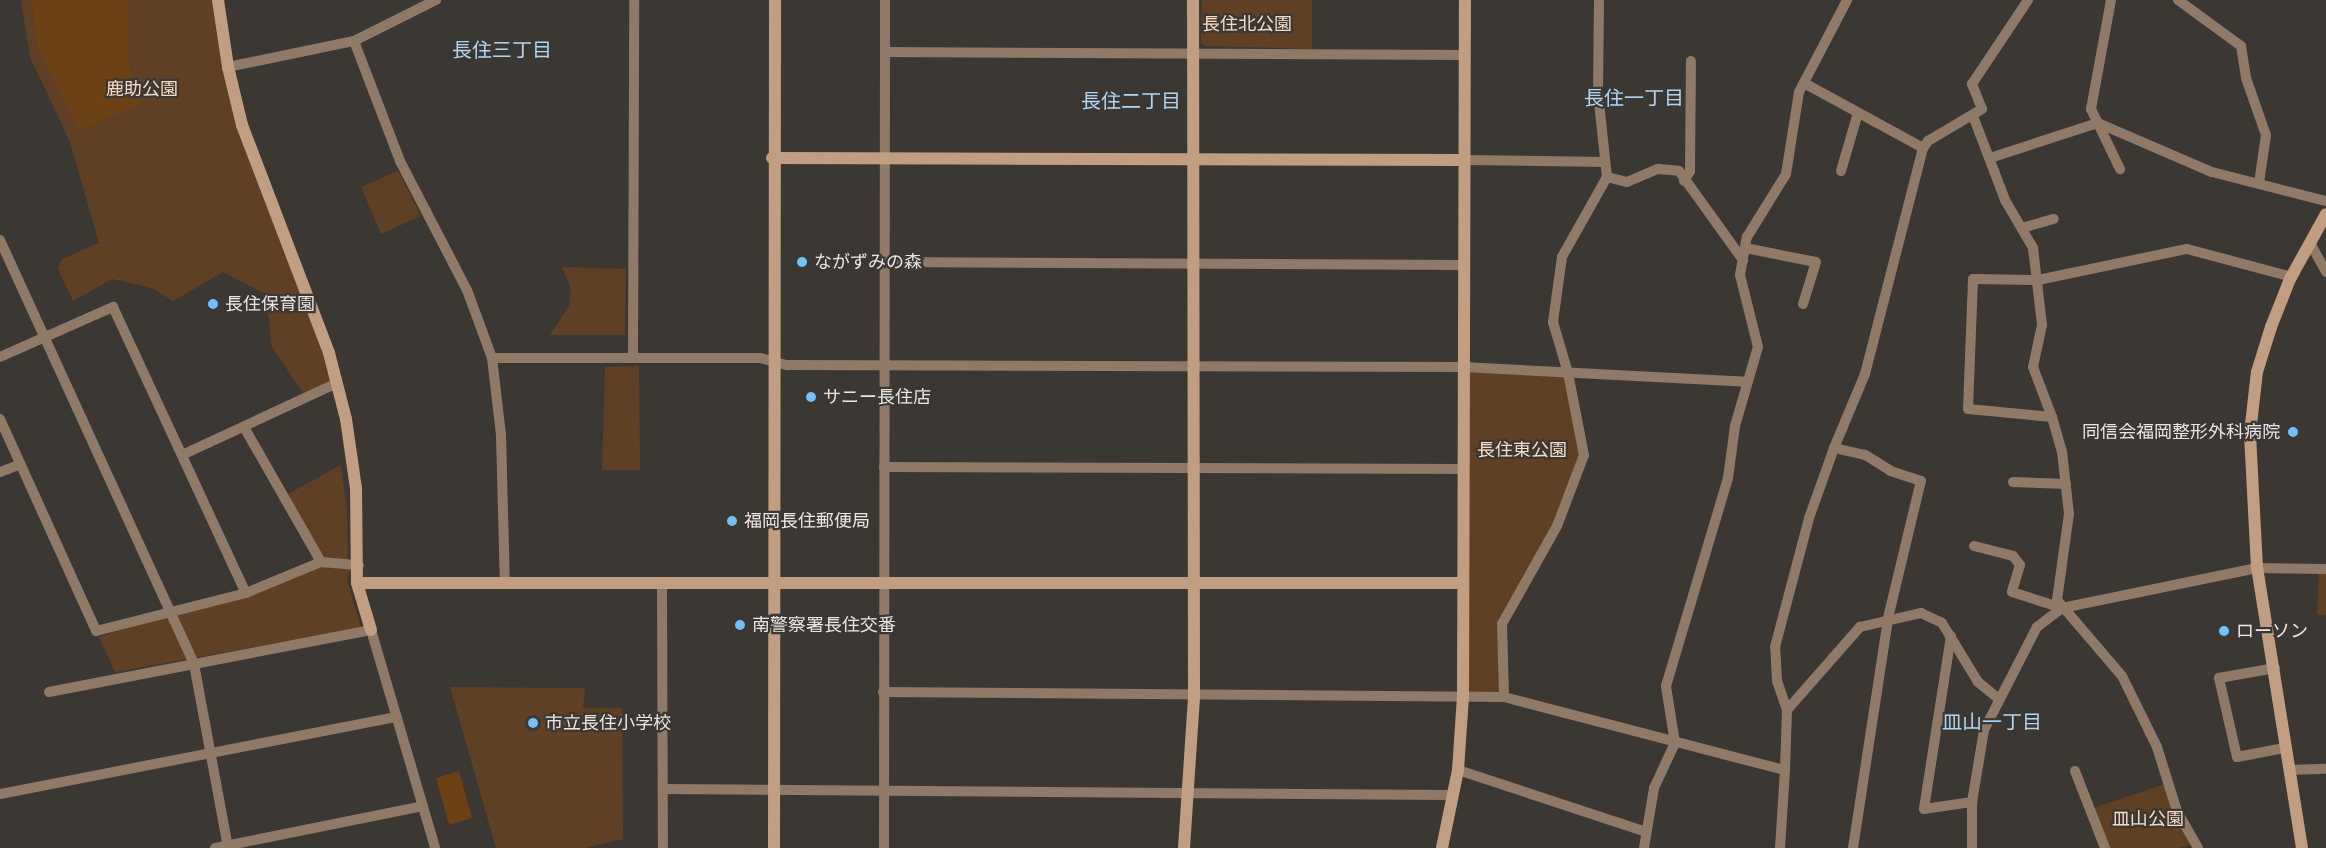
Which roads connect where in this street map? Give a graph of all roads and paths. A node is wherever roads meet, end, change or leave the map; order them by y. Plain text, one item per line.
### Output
1 (219, 0) edge
2 (436, 0) edge
3 (634, 0) edge
4 (775, 0) edge
5 (885, 0) edge
6 (1193, 0) edge
7 (1465, 0) edge
8 (1599, 0) edge
9 (1847, 0) edge
10 (2028, 0) edge
11 (2111, 0) edge
12 (2178, 0) edge
13 (354, 41) junction
14 (885, 52) junction
15 (1194, 53) junction
16 (1464, 55) junction
17 (1691, 61) dead end
18 (228, 67) junction
19 (1804, 83) junction
20 (1858, 113) junction
21 (1973, 116) junction
22 (2098, 123) junction
23 (1923, 148) junction
24 (772, 158) junction
25 (1194, 158) junction
26 (1990, 158) junction
27 (884, 159) junction
28 (1464, 160) junction
29 (1605, 162) junction
30 (2120, 169) dead end
31 (1841, 171) dead end
32 (1607, 177) junction
33 (1684, 181) junction
34 (2259, 183) junction
35 (2326, 201) edge
36 (2326, 214) edge
37 (2054, 219) dead end
38 (2022, 228) junction
39 (2310, 243) junction
40 (2, 248) edge
41 (1745, 248) junction
42 (1743, 260) junction
43 (884, 262) junction
44 (1194, 264) junction
45 (1463, 265) junction
46 (2326, 272) edge
47 (2292, 277) junction
48 (2038, 280) junction
49 (1803, 304) dead end
50 (45, 338) junction
51 (0, 357) edge
52 (633, 357) junction
53 (492, 358) junction
54 (773, 362) junction
55 (883, 365) junction
56 (1194, 366) junction
57 (1463, 367) junction
58 (1568, 373) junction
59 (1748, 382) junction
60 (336, 383) junction
61 (2052, 417) junction
62 (0, 419) edge
63 (244, 428) junction
64 (1834, 448) junction
65 (182, 455) junction
66 (21, 464) junction
67 (884, 467) junction
68 (1195, 468) junction
69 (1462, 469) junction
70 (0, 472) edge
71 (2013, 482) dead end
72 (2066, 484) junction
73 (1974, 546) dead end
74 (321, 562) junction
75 (359, 565) junction
76 (2257, 568) junction
77 (2326, 569) edge
78 (882, 582) junction
79 (357, 583) junction
80 (1463, 583) junction
81 (505, 584) junction
82 (775, 584) junction
83 (662, 585) junction
84 (1193, 585) junction
85 (246, 593) junction
86 (2062, 608) junction
87 (170, 611) junction
88 (1888, 618) junction
89 (371, 630) junction
90 (1951, 636) junction
91 (194, 664) junction
92 (2275, 668) junction
93 (49, 692) dead end
94 (883, 692) junction
95 (1194, 697) junction
96 (1463, 697) junction
97 (1504, 697) junction
98 (1998, 698) junction
99 (1787, 710) junction
100 (396, 717) junction
101 (1675, 743) junction
102 (2284, 748) junction
103 (211, 755) junction
104 (2326, 769) edge
105 (1458, 770) junction
106 (1785, 770) junction
107 (2289, 770) junction
108 (2075, 771) dead end
109 (663, 789) junction
110 (774, 789) junction
111 (884, 790) junction
112 (1188, 793) junction
113 (0, 794) edge
114 (1453, 795) junction
115 (1972, 802) junction
116 (423, 806) junction
117 (1644, 831) junction
118 (228, 847) edge
119 (215, 848) edge
120 (435, 848) edge
121 (663, 848) edge
122 (774, 848) edge
123 (884, 848) edge
124 (1184, 848) edge
125 (1442, 848) edge
126 (1644, 848) edge
127 (1780, 848) edge
128 (1853, 848) edge
129 (1972, 848) edge
130 (2105, 848) edge
131 (2198, 848) edge
132 (2302, 848) edge

1 - 18 street
2 - 13 street
3 - 52 street
4 - 24 street
5 - 14 street
6 - 15 street
7 - 16 street
8 - 29 street
9 - 19 street
10 - 21 street
11 - 22 street
12 - 34 street
13 - 18 street
13 - 53 street
14 - 15 street
14 - 27 street
15 - 16 street
15 - 25 street
16 - 28 street
17 - 33 street
18 - 60 street
19 - 20 street
19 - 41 street
20 - 23 street
20 - 31 street
21 - 23 street
21 - 26 street
22 - 26 street
22 - 30 street
22 - 34 street
23 - 64 street
24 - 27 street
24 - 54 street
25 - 27 street
25 - 28 street
25 - 44 street
26 - 38 street
27 - 43 street
28 - 29 street
28 - 45 street
29 - 32 street
32 - 33 street
32 - 58 street
33 - 42 street
34 - 35 street
36 - 39 street
37 - 38 street
38 - 48 street
39 - 46 street
39 - 47 street
40 - 50 street
41 - 42 street
41 - 49 street
42 - 59 street
43 - 44 street
43 - 55 street
44 - 45 street
44 - 56 street
45 - 57 street
47 - 48 street
47 - 76 street
48 - 61 street
48 - 61 street
50 - 51 street
50 - 65 street
50 - 87 street
52 - 53 street
52 - 54 street
53 - 81 street
54 - 55 street
54 - 82 street
55 - 56 street
55 - 67 street
56 - 57 street
56 - 68 street
57 - 58 street
57 - 69 street
58 - 59 street
58 - 97 street
59 - 101 street
60 - 63 street
60 - 75 street
61 - 72 street
62 - 66 street
63 - 65 street
63 - 74 street
64 - 88 street
64 - 99 street
65 - 85 street
66 - 70 street
66 - 87 street
67 - 68 street
67 - 78 street
68 - 69 street
68 - 84 street
69 - 80 street
71 - 72 street
72 - 86 street
73 - 86 street
74 - 75 street
74 - 85 street
75 - 79 street
76 - 77 street
76 - 86 street
76 - 92 street
78 - 82 street
78 - 84 street
78 - 94 street
79 - 81 street
79 - 89 street
80 - 84 street
80 - 96 street
81 - 83 street
82 - 83 street
82 - 110 street
83 - 109 street
84 - 95 street
85 - 87 street
86 - 98 street
86 - 131 street
87 - 91 street
88 - 90 street
88 - 99 street
88 - 128 street
89 - 91 street
89 - 100 street
90 - 98 street
90 - 115 street
91 - 93 street
91 - 103 street
92 - 102 street
92 - 102 street
94 - 95 street
94 - 111 street
95 - 96 street
95 - 112 street
96 - 97 street
96 - 105 street
97 - 101 street
98 - 115 street
99 - 106 street
100 - 103 street
100 - 116 street
101 - 106 street
101 - 117 street
102 - 107 street
103 - 113 street
103 - 118 street
104 - 107 street
105 - 114 street
105 - 117 street
106 - 127 street
107 - 132 street
108 - 130 street
109 - 110 street
109 - 121 street
110 - 111 street
110 - 122 street
111 - 112 street
111 - 123 street
112 - 114 street
112 - 124 street
114 - 125 street
115 - 129 street
116 - 118 street
116 - 120 street
117 - 126 street
118 - 119 street

